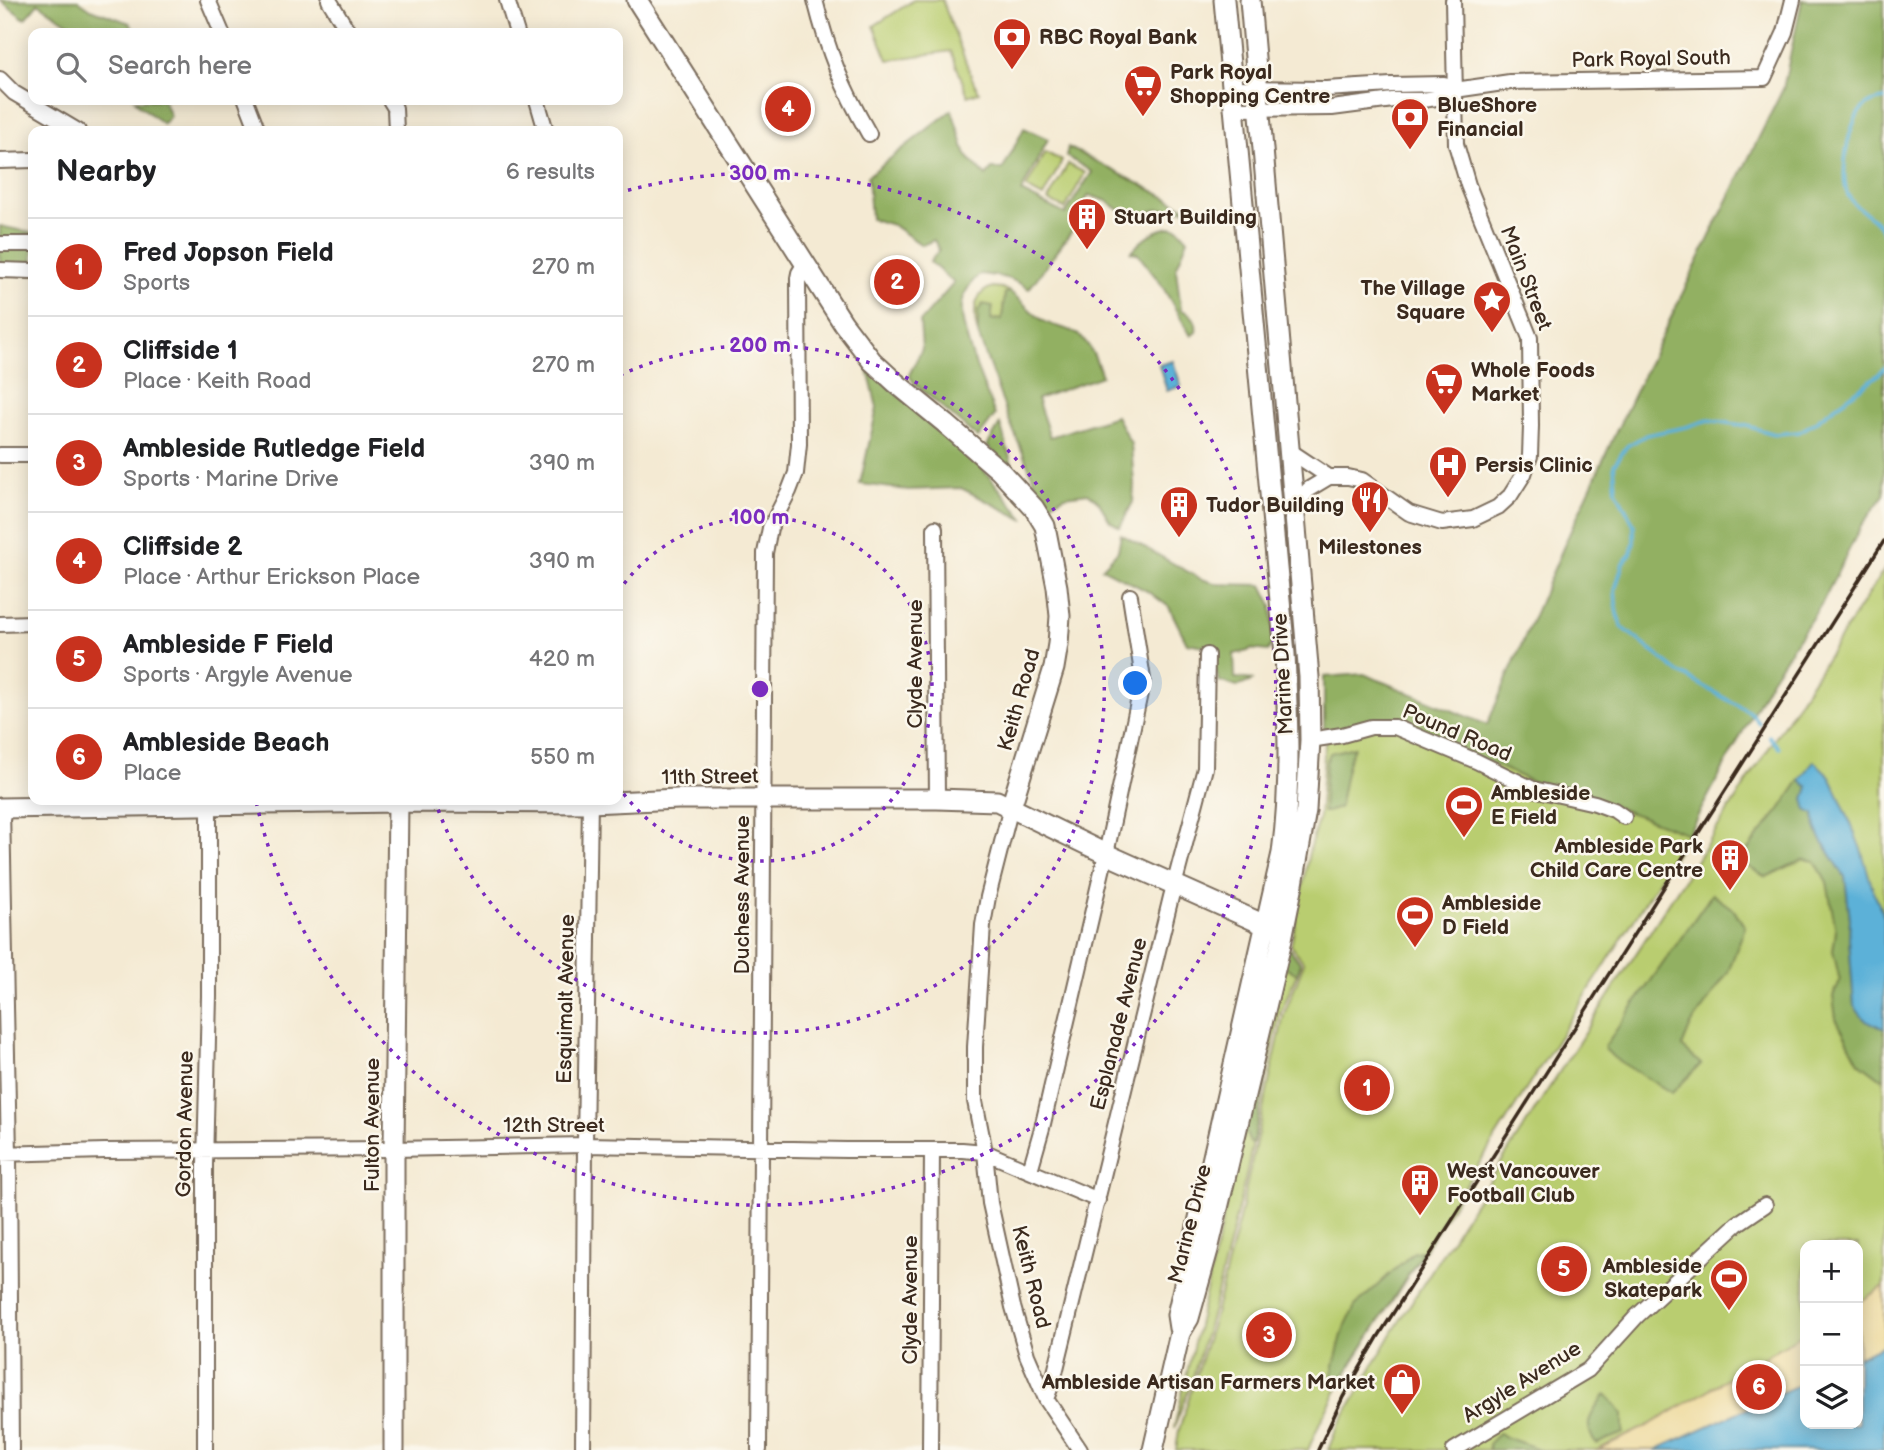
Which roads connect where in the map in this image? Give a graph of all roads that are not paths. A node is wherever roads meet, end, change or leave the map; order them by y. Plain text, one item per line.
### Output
1 (208, 0) edge
2 (329, 0) edge
3 (507, 0) edge
4 (637, 0) edge
5 (815, 0) edge
6 (1224, 0) edge
7 (1250, 0) edge
8 (1453, 0) edge
9 (1793, 0) edge
10 (220, 28) edge
11 (346, 28) edge
12 (515, 28) edge
13 (0, 79) edge
14 (1233, 88) junction
15 (1258, 88) junction
16 (1455, 90) junction
17 (28, 101) edge
18 (34, 105) edge
19 (248, 105) edge
20 (393, 105) edge
21 (538, 105) edge
22 (1259, 108) junction
23 (1235, 109) junction
24 (70, 126) edge
25 (256, 126) edge
26 (397, 126) edge
27 (545, 126) edge
28 (869, 134) dead end
29 (28, 160) edge
30 (0, 161) edge
31 (0, 244) edge
32 (28, 244) edge
33 (805, 263) junction
34 (0, 270) edge
35 (28, 271) edge
36 (1290, 451) junction
37 (28, 454) edge
38 (0, 455) edge
39 (1329, 477) junction
40 (1295, 506) junction
41 (935, 528) dead end
42 (1130, 596) dead end
43 (28, 623) edge
44 (0, 624) edge
45 (1207, 655) dead end
46 (1288, 725) junction
47 (1310, 740) junction
48 (764, 799) junction
49 (937, 799) junction
50 (623, 801) edge
51 (126, 805) edge
52 (209, 805) edge
53 (398, 805) edge
54 (590, 805) edge
55 (1011, 807) junction
56 (1, 808) edge
57 (1624, 817) dead end
58 (1106, 854) junction
59 (1174, 885) junction
60 (1267, 926) junction
61 (585, 1145) junction
62 (761, 1148) junction
63 (394, 1149) junction
64 (205, 1150) junction
65 (932, 1150) junction
66 (985, 1152) junction
67 (5, 1154) edge
68 (1030, 1170) junction
69 (1098, 1200) junction
70 (1765, 1205) dead end
71 (1180, 1333) junction
72 (1046, 1399) junction
73 (10, 1450) edge
74 (205, 1450) edge
75 (394, 1450) edge
76 (583, 1450) edge
77 (759, 1450) edge
78 (930, 1450) edge
79 (1080, 1450) edge
80 (1153, 1450) edge
81 (1454, 1450) edge

1 - 10 street
2 - 11 street
3 - 12 street
4 - 33 street, Keith Road
5 - 28 street
6 - 14 street, Marine Drive
7 - 15 street, Marine Drive
8 - 16 street, Main Street
9 - 16 street, Park Royal South
13 - 17 street
14 - 15 street, Park Royal South
14 - 23 street, Marine Drive
15 - 16 street, Park Royal South
15 - 22 street, Marine Drive
16 - 22 street, Park Royal South
16 - 39 street, Main Street
18 - 24 street
19 - 25 street
20 - 26 street
21 - 27 street
22 - 23 street, Park Royal South
22 - 36 street, Marine Drive
23 - 46 street, Marine Drive
29 - 30 street
31 - 32 street
33 - 48 street, Duchess Avenue
33 - 55 street, Keith Road
34 - 35 street
36 - 39 street, Main Street
36 - 40 street, Marine Drive
37 - 38 street
39 - 40 street
40 - 47 street, Marine Drive
41 - 49 street, Clyde Avenue
42 - 58 street
43 - 44 street
45 - 59 street, Esplanade Avenue
46 - 47 street
46 - 60 street, Marine Drive
47 - 57 street, Pound Road
47 - 71 street, Marine Drive
48 - 49 street, 11th Street
48 - 50 street, 11th Street
48 - 62 street, Duchess Avenue
49 - 55 street, 11th Street
51 - 56 street, 11th Street
52 - 64 street, Gordon Avenue
53 - 63 street, Fulton Avenue
54 - 61 street, Esquimalt Avenue
55 - 58 street, 11th Street
55 - 66 street, Keith Road
56 - 67 street
58 - 59 street, 11th Street
58 - 68 street
59 - 60 street, 11th Street
59 - 69 street, Esplanade Avenue
60 - 71 street, Marine Drive
61 - 62 street, 12th Street
61 - 63 street, 12th Street
61 - 76 street, Esquimalt Avenue
62 - 65 street, 12th Street
62 - 77 street, Duchess Avenue
63 - 64 street, 12th Street
63 - 75 street, Fulton Avenue
64 - 67 street, 12th Street
64 - 74 street, Gordon Avenue
65 - 66 street, 12th Street
65 - 78 street, Clyde Avenue
66 - 68 street, 12th Street
66 - 72 street, Keith Road
67 - 73 street
68 - 69 street, 12th Street
69 - 72 street, Esplanade Avenue
70 - 81 street, Argyle Avenue
71 - 80 street, Marine Drive
72 - 79 street, Keith Road

